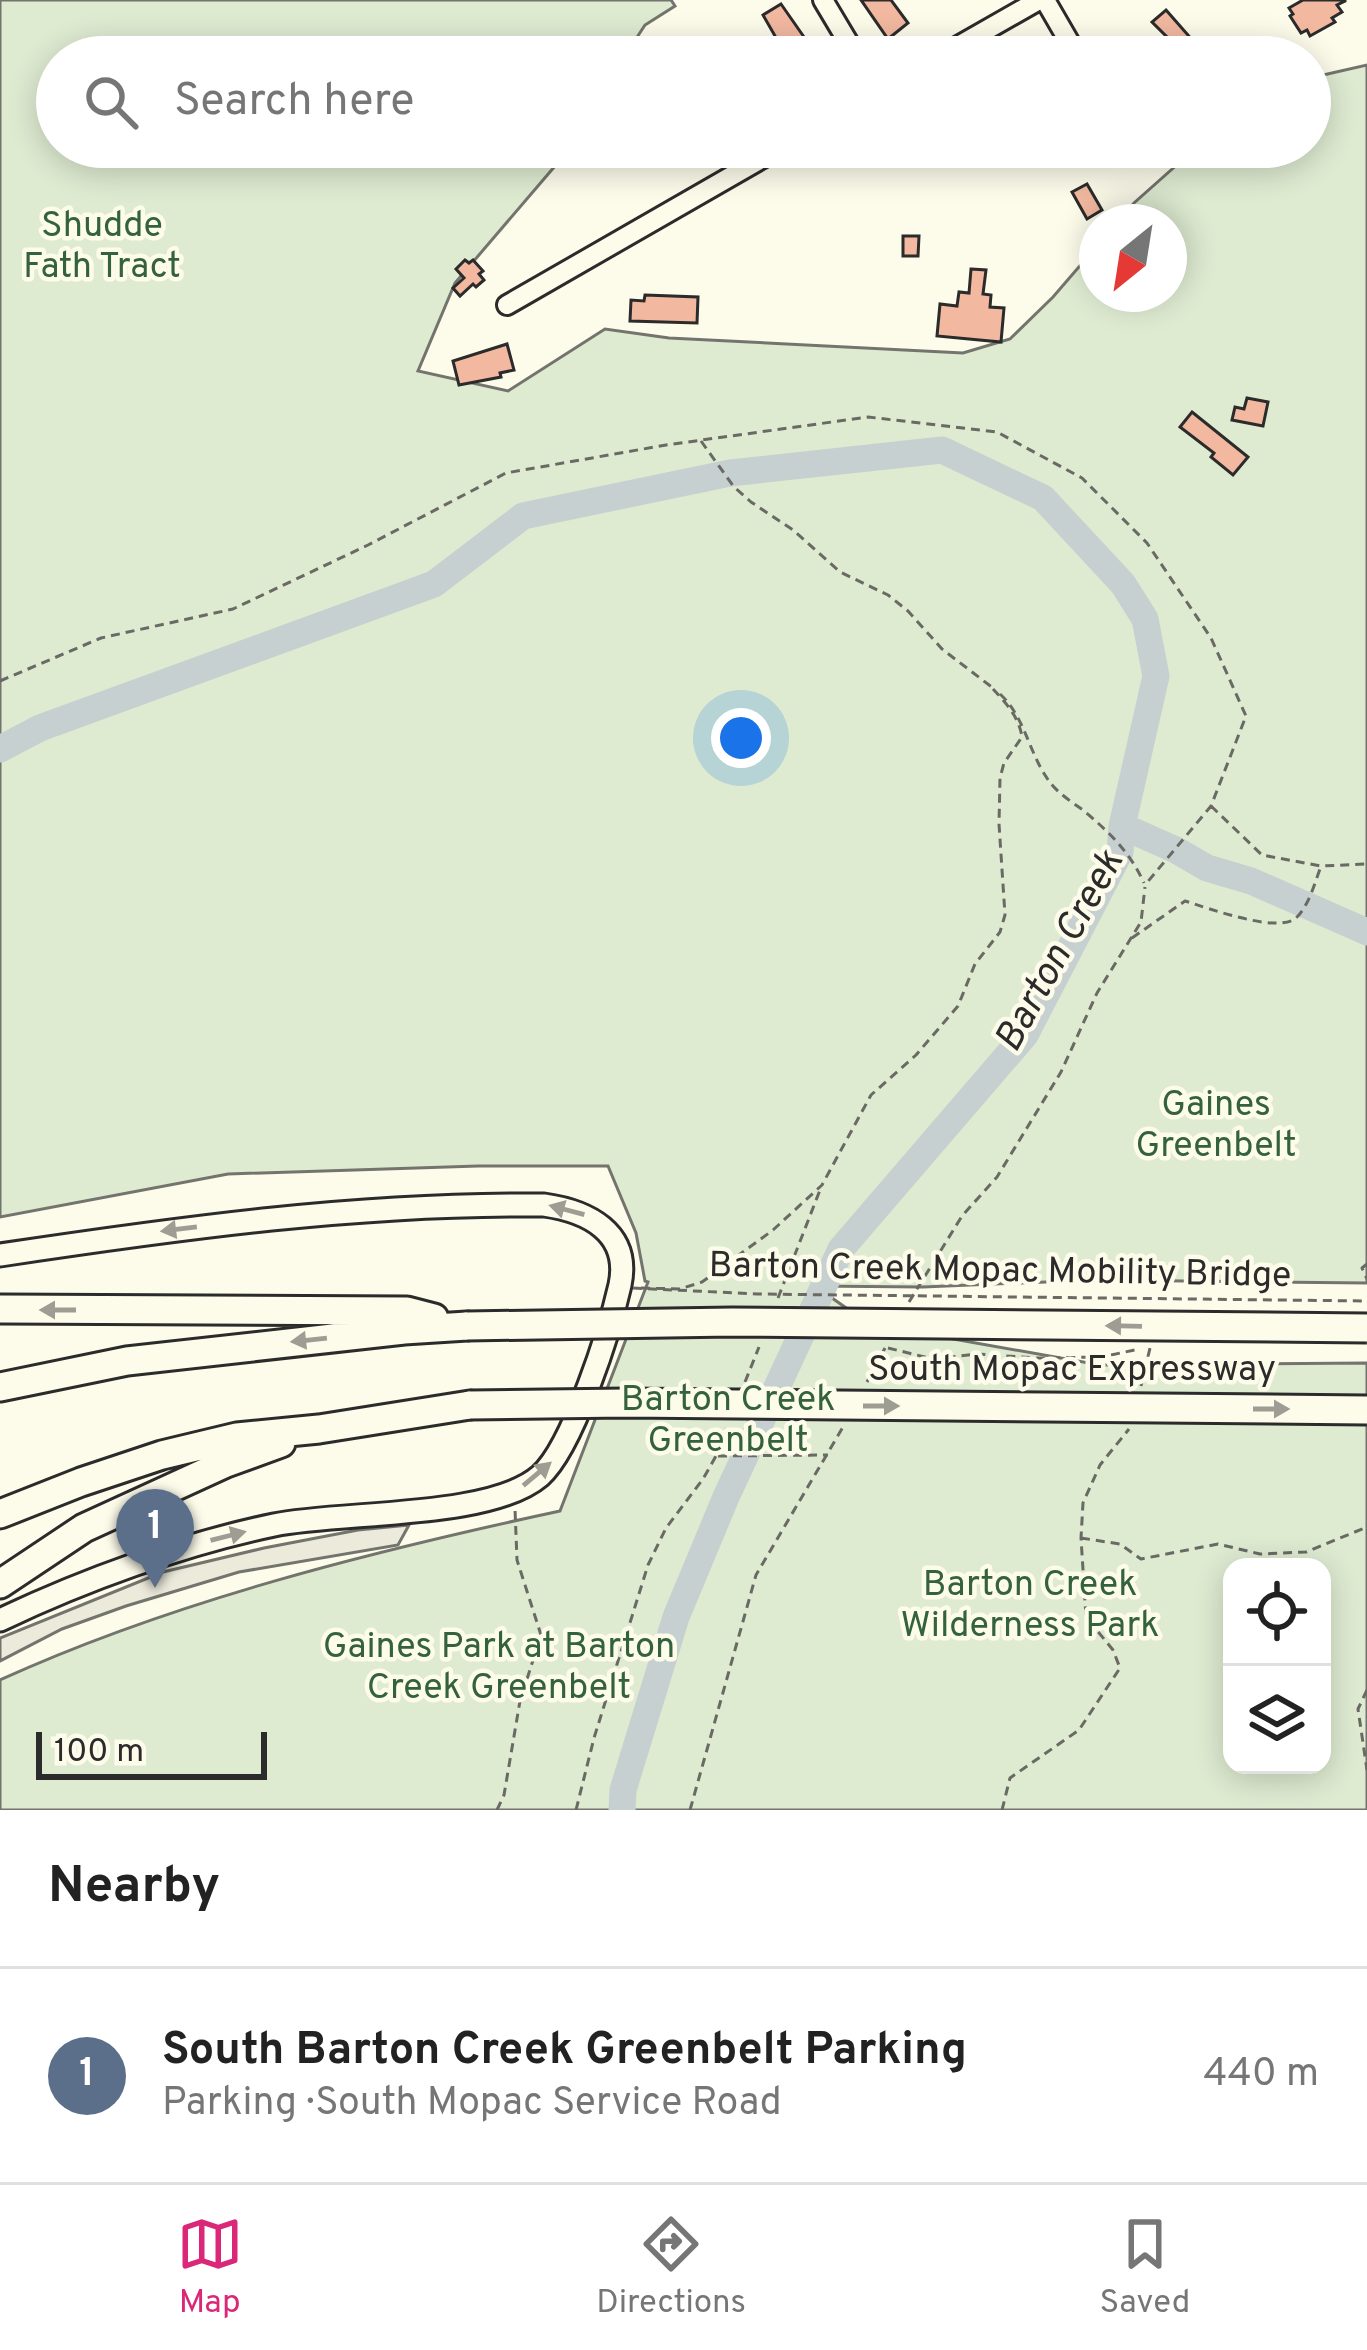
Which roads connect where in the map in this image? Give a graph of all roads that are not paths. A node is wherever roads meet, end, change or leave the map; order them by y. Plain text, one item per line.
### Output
1 (823, 0) edge
2 (1033, 2) edge
3 (844, 36) edge
4 (976, 36) edge
5 (1061, 36) edge
6 (745, 168) edge
7 (507, 305) dead end
8 (0, 1255) edge
9 (0, 1310) edge
10 (467, 1325) junction
11 (1367, 1328) edge
12 (0, 1387) edge
13 (1367, 1410) edge
14 (319, 1429) junction
15 (0, 1514) edge
16 (0, 1584) edge
17 (0, 1620) edge

1 - 3 street
2 - 4 street
2 - 5 street
6 - 7 street
17 -> 8 main road
10 -> 9 highway
11 -> 10 highway, South Mopac Expressway, bridge
10 -> 12 highway, South Mopac Expressway
14 -> 13 highway, South Mopac Expressway, bridge
14 - 15 highway, South Mopac Expressway
14 - 16 highway

